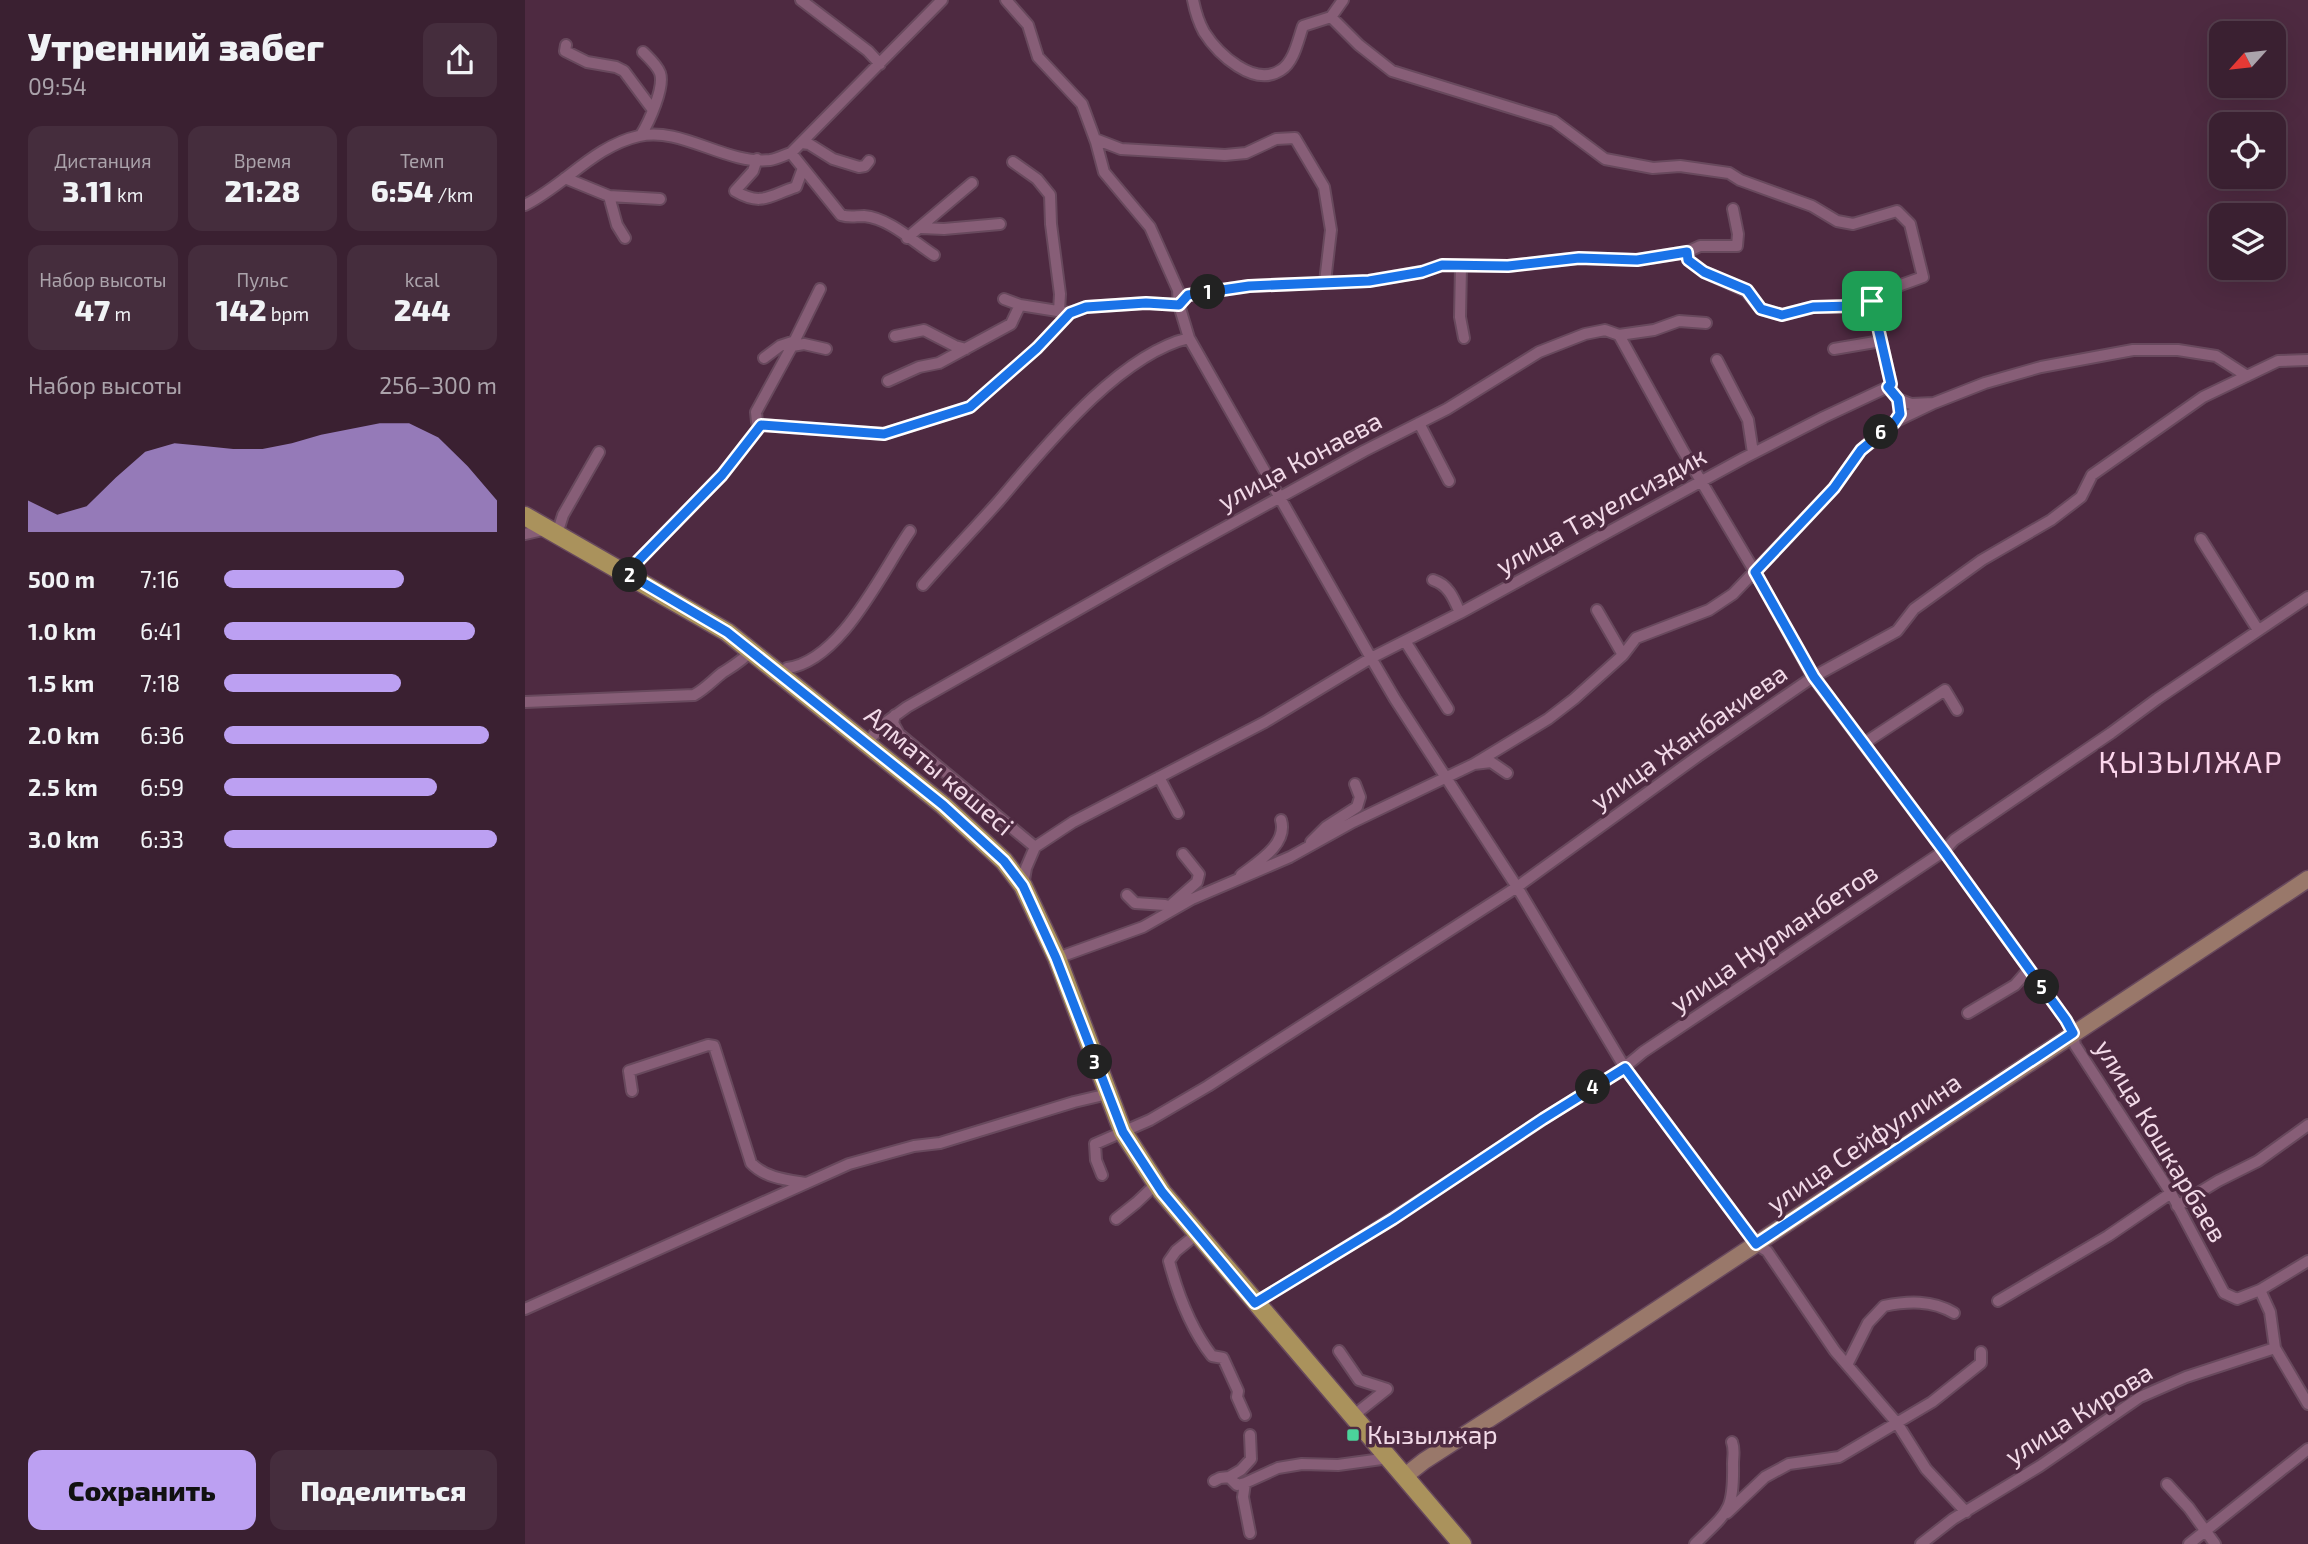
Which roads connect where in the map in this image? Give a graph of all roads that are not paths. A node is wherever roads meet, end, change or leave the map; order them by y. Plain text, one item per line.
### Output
1 (801, 0) edge
2 (942, 0) edge
3 (1006, 0) edge
4 (1193, 0) edge
5 (1343, 0) edge
6 (1331, 17) junction
7 (566, 45) dead end
8 (643, 52) dead end
9 (880, 64) junction
10 (653, 110) junction
11 (641, 135) junction
12 (1095, 139) junction
13 (802, 143) junction
14 (791, 153) junction
15 (757, 159) junction
16 (869, 161) dead end
17 (1013, 162) dead end
18 (803, 168) junction
19 (565, 178) junction
20 (972, 183) dead end
21 (608, 196) junction
22 (660, 199) dead end
23 (525, 205) edge
24 (1733, 209) dead end
25 (1000, 224) dead end
26 (921, 228) junction
27 (625, 238) dead end
28 (907, 238) junction
29 (1687, 252) junction
30 (934, 255) dead end
31 (1461, 267) junction
32 (1325, 282) junction
33 (820, 289) dead end
34 (1004, 299) dead end
35 (1872, 301) junction
36 (1020, 305) junction
37 (1179, 305) junction
38 (1065, 312) junction
39 (1706, 323) dead end
40 (1619, 335) junction
41 (895, 336) dead end
42 (1189, 338) junction
43 (1464, 338) dead end
44 (1881, 341) junction
45 (794, 344) junction
46 (826, 349) dead end
47 (965, 349) junction
48 (1834, 349) dead end
49 (764, 358) dead end
50 (1717, 360) dead end
51 (2308, 360) edge
52 (2247, 376) junction
53 (888, 381) dead end
54 (1888, 387) junction
55 (1898, 399) junction
56 (1934, 403) junction
57 (1419, 423) junction
58 (1894, 423) junction
59 (761, 425) junction
60 (599, 452) dead end
61 (1753, 453) junction
62 (1449, 481) dead end
63 (1702, 483) junction
64 (1281, 497) junction
65 (525, 516) edge
66 (910, 531) dead end
67 (552, 532) junction
68 (525, 534) edge
69 (2201, 539) dead end
70 (1755, 572) junction
71 (636, 579) junction
72 (1433, 580) dead end
73 (923, 585) dead end
74 (2308, 597) edge
75 (1597, 610) dead end
76 (1460, 613) junction
77 (2258, 630) junction
78 (1405, 641) junction
79 (751, 651) junction
80 (1623, 655) junction
81 (1371, 658) junction
82 (781, 674) junction
83 (1814, 677) junction
84 (525, 702) edge
85 (1448, 709) dead end
86 (1957, 710) dead end
87 (895, 715) junction
88 (866, 743) junction
89 (1863, 744) junction
90 (1474, 764) junction
91 (1507, 773) dead end
92 (1445, 776) junction
93 (1159, 777) junction
94 (1355, 783) dead end
95 (1178, 813) dead end
96 (1281, 820) dead end
97 (1035, 847) junction
98 (1304, 849) junction
99 (1944, 851) junction
100 (1183, 854) dead end
101 (2308, 879) edge
102 (1227, 884) junction
103 (1023, 886) junction
104 (1517, 887) junction
105 (1127, 895) dead end
106 (1173, 909) junction
107 (1056, 958) junction
108 (2029, 969) junction
109 (1968, 1013) dead end
110 (2073, 1033) junction
111 (1625, 1068) junction
112 (632, 1091) dead end
113 (1108, 1094) junction
114 (2308, 1125) edge
115 (1123, 1132) junction
116 (1102, 1175) dead end
117 (806, 1183) junction
118 (1156, 1184) junction
119 (2171, 1193) junction
120 (2177, 1206) junction
121 (1116, 1219) dead end
122 (1197, 1234) junction
123 (1756, 1244) junction
124 (2308, 1261) edge
125 (2260, 1290) junction
126 (1998, 1301) dead end
127 (1255, 1303) junction
128 (525, 1309) edge
129 (1954, 1313) dead end
130 (2275, 1348) junction
131 (1339, 1351) dead end
132 (1980, 1352) dead end
133 (1848, 1363) junction
134 (2308, 1404) edge
135 (1245, 1415) dead end
136 (1353, 1416) junction
137 (1897, 1423) junction
138 (1250, 1435) dead end
139 (1732, 1442) dead end
140 (1446, 1446) junction
141 (2308, 1449) edge
142 (1389, 1458) junction
143 (1405, 1476) junction
144 (1229, 1478) junction
145 (1215, 1481) dead end
146 (1245, 1483) junction
147 (2167, 1484) dead end
148 (1420, 1493) junction
149 (1965, 1512) junction
150 (1727, 1513) junction
151 (2205, 1531) junction
152 (1250, 1533) dead end
153 (1462, 1544) edge
154 (1695, 1544) edge
155 (1921, 1544) edge
156 (2189, 1544) edge
157 (2215, 1544) edge

1 - 9 street
2 - 9 street
3 - 12 street
4 - 6 street
5 - 6 street
6 - 35 street
7 - 10 street
8 - 10 street
9 - 13 street
10 - 11 street
11 - 15 street
11 - 19 street
12 - 32 street
12 - 37 street
13 - 14 street
13 - 16 street
14 - 15 street
14 - 18 street
15 - 18 street
17 - 38 street
18 - 28 street
19 - 21 street
19 - 23 street
20 - 26 street
21 - 22 street
21 - 27 street
24 - 29 street
25 - 26 street
26 - 28 street
28 - 30 street
29 - 31 street
29 - 35 street
31 - 32 street
31 - 43 street
32 - 37 street
33 - 45 street
34 - 36 street
35 - 44 street
36 - 38 street
36 - 47 street
37 - 38 street
37 - 42 street
38 - 59 street
39 - 40 street, улица Конаева
40 - 57 street, улица Конаева
40 - 63 street
41 - 47 street
42 - 64 street
42 - 73 street
44 - 48 street
44 - 54 street
45 - 46 street
45 - 49 street
45 - 59 street
47 - 53 street
50 - 61 street
51 - 52 street, улица Жанбакиева
52 - 56 street
52 - 83 street, улица Жанбакиева
54 - 55 street
54 - 61 street, улица Тауелсиздик
55 - 56 street
55 - 58 street
56 - 58 street
57 - 62 street
57 - 64 street, улица Конаева
58 - 70 street
59 - 71 street
60 - 67 street
61 - 63 street, улица Тауелсиздик
63 - 70 street, улица Кошкарбаев
63 - 76 street, улица Тауелсиздик
64 - 81 street
64 - 87 street, улица Конаева
65 - 67 main road, Алматы көшесі
66 - 82 street
67 - 68 street
67 - 71 main road, Алматы көшесі
69 - 77 street
70 - 80 street
70 - 83 street, улица Кошкарбаев
71 - 79 main road, Алматы көшесі
72 - 76 street
74 - 77 street, улица Нурманбетов
75 - 80 street
76 - 78 street, улица Тауелсиздик
77 - 99 street, улица Нурманбетов
78 - 81 street, улица Тауелсиздик
78 - 85 street
79 - 82 main road, Алматы көшесі
79 - 84 street
80 - 90 street
81 - 92 street
81 - 93 street, улица Тауелсиздик
82 - 88 main road, Алматы көшесі
83 - 89 street, улица Кошкарбаев
83 - 104 street, улица Жанбакиева
86 - 89 street
87 - 88 street, улица Конаева
87 - 97 street
88 - 103 main road, Алматы көшесі
89 - 99 street, улица Кошкарбаев
90 - 91 street
90 - 92 street
92 - 98 street
92 - 104 street
93 - 95 street
93 - 97 street, улица Тауелсиздик
94 - 98 street
96 - 102 street
97 - 103 street
98 - 102 street
99 - 108 street, улица Кошкарбаев
99 - 111 street, улица Нурманбетов
100 - 106 street
101 - 110 street, улица Сейфуллина
102 - 106 street
103 - 107 main road, Алматы көшесі
104 - 111 street
104 - 115 street, улица Жанбакиева
105 - 106 street
106 - 107 street
107 - 113 main road, Алматы көшесі
108 - 109 street
108 - 110 street, улица Кошкарбаев
110 - 119 street, улица Кошкарбаев
110 - 123 street, улица Сейфуллина
111 - 123 street
111 - 127 street, улица Нурманбетов
112 - 117 street
113 - 115 main road, Алматы көшесі
113 - 117 street
114 - 120 street
115 - 116 street, улица Жанбакиева
115 - 118 main road, Алматы көшесі
117 - 128 street
118 - 121 street
118 - 122 main road, Алматы көшесі
119 - 120 street, улица Кошкарбаев
119 - 126 street
120 - 125 street, улица Кошкарбаев
122 - 127 main road, Алматы көшесі
122 - 135 street
123 - 133 street
123 - 140 street, улица Сейфуллина
124 - 125 street, улица Кошкарбаев
125 - 130 street
127 - 136 main road, Алматы көшесі
129 - 133 street
130 - 134 street
130 - 149 street, улица Кирова
131 - 136 street
132 - 137 street
133 - 137 street
136 - 142 main road, Алматы көшесі
137 - 149 street
137 - 150 street
138 - 144 street
139 - 150 street
140 - 143 street, улица Сейфуллина
140 - 148 street, улица Сейфуллина
141 - 151 street
142 - 143 main road, Алматы көшесі
142 - 146 street
143 - 148 main road, Алматы көшесі
144 - 145 street
144 - 146 street
146 - 152 street
147 - 151 street
148 - 153 main road, Алматы көшесі
149 - 155 street, улица Кирова
150 - 154 street
151 - 156 street
151 - 157 street

